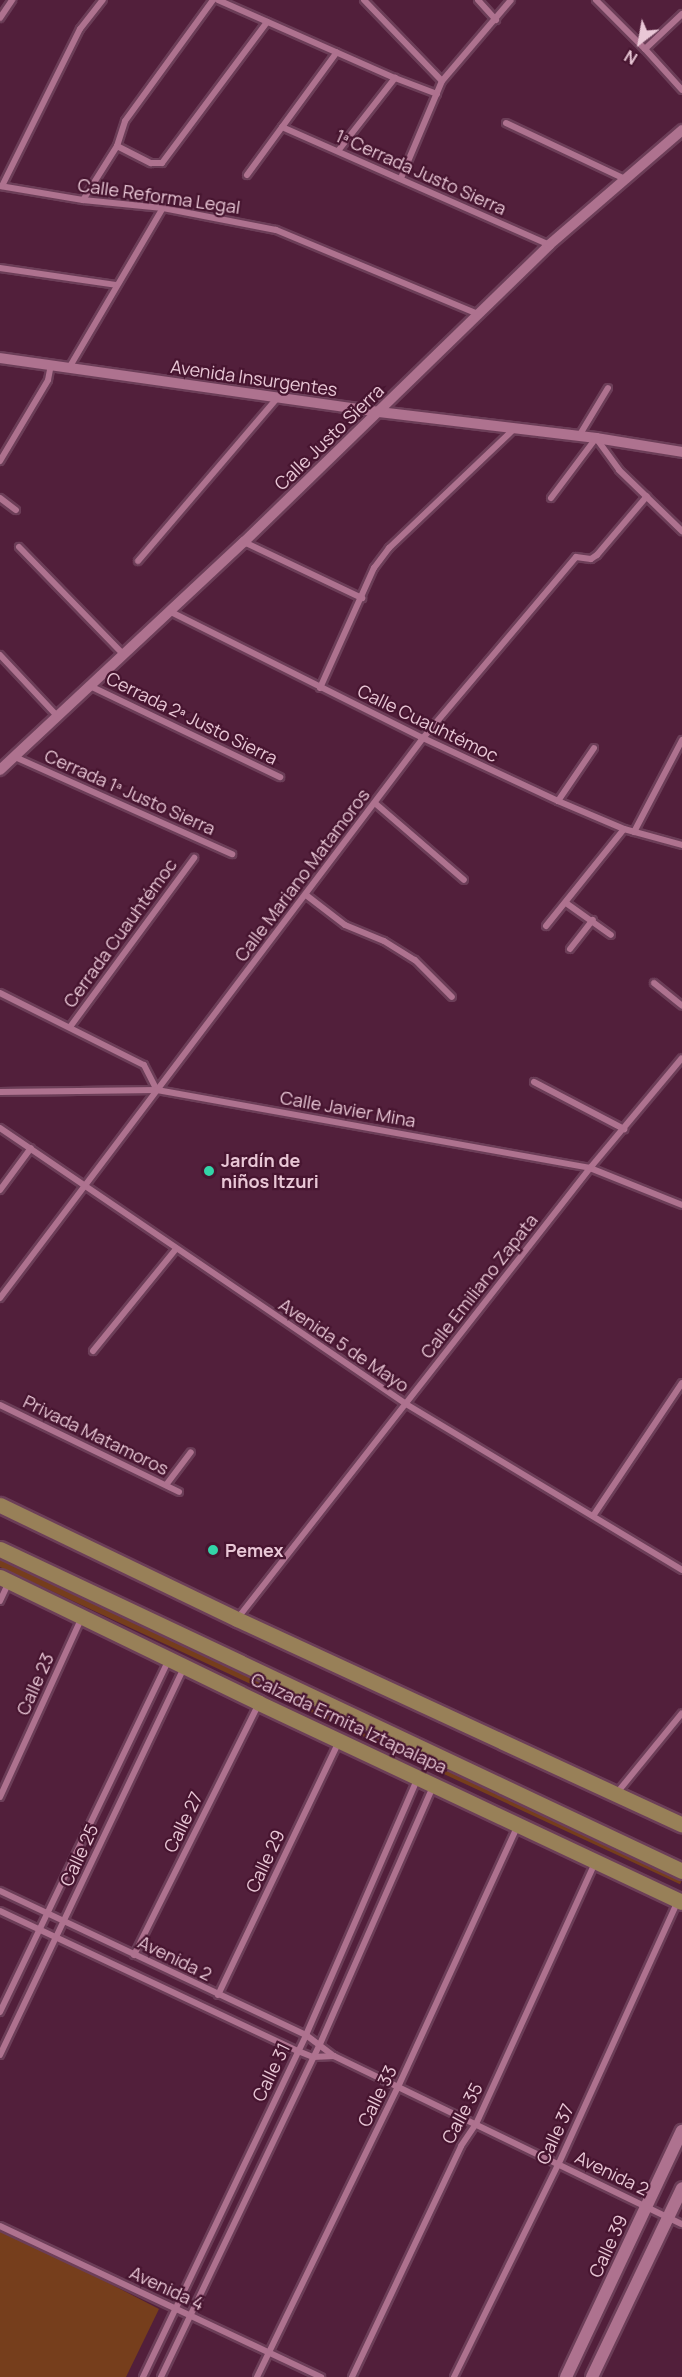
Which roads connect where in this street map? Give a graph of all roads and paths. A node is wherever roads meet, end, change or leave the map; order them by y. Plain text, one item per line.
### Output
1 (12, 0) edge
2 (103, 0) edge
3 (213, 0) edge
4 (218, 0) edge
5 (364, 0) edge
6 (478, 0) edge
7 (511, 0) edge
8 (597, 0) edge
9 (682, 14) edge
10 (0, 18) edge
11 (496, 20) junction
12 (267, 22) junction
13 (645, 49) junction
14 (337, 52) junction
15 (395, 78) junction
16 (442, 81) junction
17 (682, 90) edge
18 (437, 94) junction
19 (506, 123) dead end
20 (282, 127) junction
21 (682, 130) edge
22 (117, 146) junction
23 (338, 151) junction
24 (247, 175) dead end
25 (401, 178) junction
26 (626, 179) junction
27 (1, 186) edge
28 (83, 200) junction
29 (163, 208) junction
30 (549, 245) junction
31 (0, 268) edge
32 (116, 285) junction
33 (478, 314) junction
34 (0, 358) edge
35 (51, 365) junction
36 (69, 368) junction
37 (608, 388) dead end
38 (277, 398) junction
39 (379, 412) junction
40 (513, 430) junction
41 (578, 436) junction
42 (596, 438) junction
43 (682, 452) edge
44 (0, 461) edge
45 (647, 496) junction
46 (0, 498) edge
47 (551, 498) dead end
48 (16, 510) dead end
49 (682, 531) edge
50 (244, 542) junction
51 (19, 547) dead end
52 (138, 561) dead end
53 (362, 598) junction
54 (169, 611) junction
55 (123, 654) junction
56 (0, 655) edge
57 (90, 686) junction
58 (320, 688) junction
59 (58, 717) junction
60 (423, 738) junction
61 (682, 740) edge
62 (594, 748) dead end
63 (15, 757) junction
64 (0, 770) edge
65 (280, 777) dead end
66 (558, 801) junction
67 (375, 804) junction
68 (624, 829) junction
69 (634, 832) junction
70 (682, 845) edge
71 (232, 854) dead end
72 (194, 858) dead end
73 (464, 880) dead end
74 (306, 895) junction
75 (566, 903) junction
76 (592, 920) junction
77 (546, 926) dead end
78 (611, 935) dead end
79 (570, 949) dead end
80 (654, 983) dead end
81 (0, 993) edge
82 (452, 997) dead end
83 (682, 1006) edge
84 (70, 1027) junction
85 (682, 1059) edge
86 (534, 1082) dead end
87 (157, 1090) junction
88 (0, 1092) edge
89 (0, 1128) edge
90 (624, 1129) junction
91 (31, 1148) junction
92 (590, 1168) junction
93 (84, 1186) junction
94 (0, 1190) edge
95 (682, 1205) edge
96 (176, 1249) junction
97 (0, 1298) edge
98 (93, 1351) dead end
99 (682, 1383) edge
100 (406, 1404) junction
101 (0, 1405) edge
102 (191, 1452) dead end
103 (166, 1485) junction
104 (179, 1492) dead end
105 (0, 1505) edge
106 (593, 1516) junction
107 (0, 1549) edge
108 (682, 1569) edge
109 (5, 1579) edge
110 (0, 1601) edge
111 (82, 1617) junction
112 (237, 1619) junction
113 (169, 1659) junction
114 (185, 1667) junction
115 (259, 1703) junction
116 (682, 1713) edge
117 (340, 1740) junction
118 (418, 1777) junction
119 (433, 1785) junction
120 (615, 1795) junction
121 (0, 1797) edge
122 (518, 1825) junction
123 (682, 1826) edge
124 (596, 1861) junction
125 (682, 1871) edge
126 (0, 1891) edge
127 (680, 1901) edge
128 (0, 1911) edge
129 (47, 1913) junction
130 (64, 1921) junction
131 (39, 1930) junction
132 (56, 1938) junction
133 (134, 1955) junction
134 (218, 1995) junction
135 (0, 2012) edge
136 (306, 2036) junction
137 (320, 2044) junction
138 (298, 2051) junction
139 (0, 2055) edge
140 (334, 2056) junction
141 (313, 2057) junction
142 (398, 2087) junction
143 (476, 2124) junction
144 (682, 2131) edge
145 (558, 2163) junction
146 (682, 2188) edge
147 (647, 2207) junction
148 (668, 2217) junction
149 (682, 2224) edge
150 (0, 2226) edge
151 (174, 2308) junction
152 (189, 2315) junction
153 (269, 2352) junction
154 (143, 2377) edge
155 (161, 2377) edge
156 (257, 2377) edge
157 (321, 2377) edge
158 (352, 2377) edge
159 (454, 2377) edge
160 (566, 2377) edge
161 (592, 2377) edge

1 - 10 street
2 - 27 street
3 - 22 street
4 - 12 street
5 - 16 street
6 - 11 street
7 - 11 street
8 - 13 street
9 - 13 street
11 - 16 street
12 - 14 street
12 - 22 street
13 - 17 street
14 - 15 street
14 - 20 street
15 - 18 street
15 - 23 street
16 - 18 street
18 - 25 street
19 - 26 street
20 - 23 street, 1ª Cerrada Justo Sierra
20 - 24 street
21 - 26 street, Calle Justo Sierra
22 - 28 street
23 - 25 street, 1ª Cerrada Justo Sierra
25 - 30 street, 1ª Cerrada Justo Sierra
26 - 30 street, Calle Justo Sierra
27 - 28 street, Calle Reforma Legal
28 - 29 street, Calle Reforma Legal
29 - 32 street
29 - 33 street, Calle Reforma Legal
30 - 33 street, Calle Justo Sierra
31 - 32 street
32 - 36 street
33 - 39 street, Calle Justo Sierra
34 - 35 street, Avenida Insurgentes
35 - 36 street, Avenida Insurgentes
35 - 44 street
36 - 38 street, Avenida Insurgentes
37 - 41 street
38 - 39 street, Avenida Insurgentes
38 - 52 street
39 - 40 street, Avenida Insurgentes
39 - 50 street, Calle Justo Sierra
40 - 41 street, Avenida Insurgentes
40 - 53 street
41 - 42 street, Avenida Insurgentes
42 - 43 street, Avenida Insurgentes
42 - 45 street
42 - 47 street
45 - 49 street
45 - 60 street, Calle Mariano Matamoros
46 - 48 street
50 - 53 street
50 - 54 street, Calle Justo Sierra
51 - 55 street
53 - 58 street
54 - 55 street, Calle Justo Sierra
54 - 58 street, Calle Cuauhtémoc
55 - 57 street, Calle Justo Sierra
56 - 59 street
57 - 59 street, Calle Justo Sierra
57 - 65 street, Cerrada 2ª Justo Sierra
58 - 60 street, Calle Cuauhtémoc
59 - 63 street, Calle Justo Sierra
60 - 66 street, Calle Cuauhtémoc
60 - 67 street, Calle Mariano Matamoros
61 - 69 street
62 - 66 street
63 - 64 street, Calle Justo Sierra
63 - 71 street, Cerrada 1ª Justo Sierra
66 - 68 street, Calle Cuauhtémoc
67 - 73 street
67 - 74 street, Calle Mariano Matamoros
68 - 69 street, Calle Cuauhtémoc
68 - 75 street
69 - 70 street, Calle Cuauhtémoc
72 - 84 street, Cerrada Cuauhtémoc
74 - 82 street
74 - 87 street, Calle Mariano Matamoros
75 - 76 street
75 - 77 street
76 - 78 street
76 - 79 street
80 - 83 street
81 - 84 street
84 - 87 street
85 - 90 street, Calle Emiliano Zapata
86 - 90 street
87 - 88 street, Calle Javier Mina
87 - 92 street, Calle Javier Mina
87 - 93 street, Calle Mariano Matamoros
89 - 91 street, Avenida 5 de Mayo
90 - 92 street, Calle Emiliano Zapata
91 - 93 street, Avenida 5 de Mayo
91 - 94 street
92 - 95 street, Calle Javier Mina
92 - 100 street, Calle Emiliano Zapata
93 - 96 street, Avenida 5 de Mayo
93 - 97 street, Calle Mariano Matamoros
96 - 98 street
96 - 100 street, Avenida 5 de Mayo
99 - 106 street
100 - 106 street, Avenida 5 de Mayo
100 - 112 street, Calle Emiliano Zapata
101 - 103 street, Privada Matamoros
102 - 103 street
103 - 104 street, Privada Matamoros
105 - 112 main road
106 - 108 street, Avenida 5 de Mayo
107 - 125 main road, Calzada Ermita Iztapalapa
109 - 110 street
109 - 111 main road, Calzada Ermita Iztapalapa
111 - 113 main road, Calzada Ermita Iztapalapa
111 - 121 street, Calle 23
112 - 120 main road
113 - 114 main road, Calzada Ermita Iztapalapa
113 - 129 street, Calle 25
114 - 115 main road, Calzada Ermita Iztapalapa
114 - 130 street, Calle 25
115 - 117 main road, Calzada Ermita Iztapalapa
115 - 133 street, Calle 27
116 - 120 street
117 - 118 main road, Calzada Ermita Iztapalapa
117 - 134 street, Calle 29
118 - 119 main road, Calzada Ermita Iztapalapa
118 - 136 street, Calle 31
119 - 122 main road, Calzada Ermita Iztapalapa
119 - 137 street, Calle 31
120 - 123 main road
122 - 124 main road, Calzada Ermita Iztapalapa
122 - 142 street, Calle 33
124 - 127 main road, Calzada Ermita Iztapalapa
124 - 143 street, Calle 35
126 - 129 street, Avenida 2
127 - 145 street, Calle 37
128 - 131 street, Avenida 2
129 - 130 street, Avenida 2
129 - 131 street, Calle 25
130 - 132 street, Calle 25
130 - 133 street, Avenida 2
131 - 132 street, Avenida 2
131 - 135 street, Calle 25
132 - 138 street, Avenida 2
132 - 139 street, Calle 25
133 - 134 street, Avenida 2
134 - 136 street, Avenida 2
136 - 137 street, Avenida 2
136 - 138 street, Calle 31
137 - 140 street, Avenida 2
137 - 141 street, Calle 31
138 - 141 street, Avenida 2
138 - 151 street, Calle 31
140 - 141 street, Avenida 2
140 - 142 street, Avenida 2
141 - 152 street, Calle 31
142 - 143 street, Avenida 2
142 - 153 street, Calle 33
143 - 145 street, Avenida 2
143 - 158 street, Calle 35
144 - 147 main road, Calle 39
145 - 147 street, Avenida 2
145 - 159 street, Calle 37
146 - 148 main road
147 - 148 street, Avenida 2
147 - 160 main road, Calle 39
148 - 149 street, Avenida 2
148 - 161 main road
150 - 151 street, Avenida 4
151 - 152 street, Avenida 4
151 - 154 street, Calle 31
152 - 153 street, Avenida 4
152 - 155 street, Calle 31
153 - 156 street, Calle 33
153 - 157 street, Avenida 4

